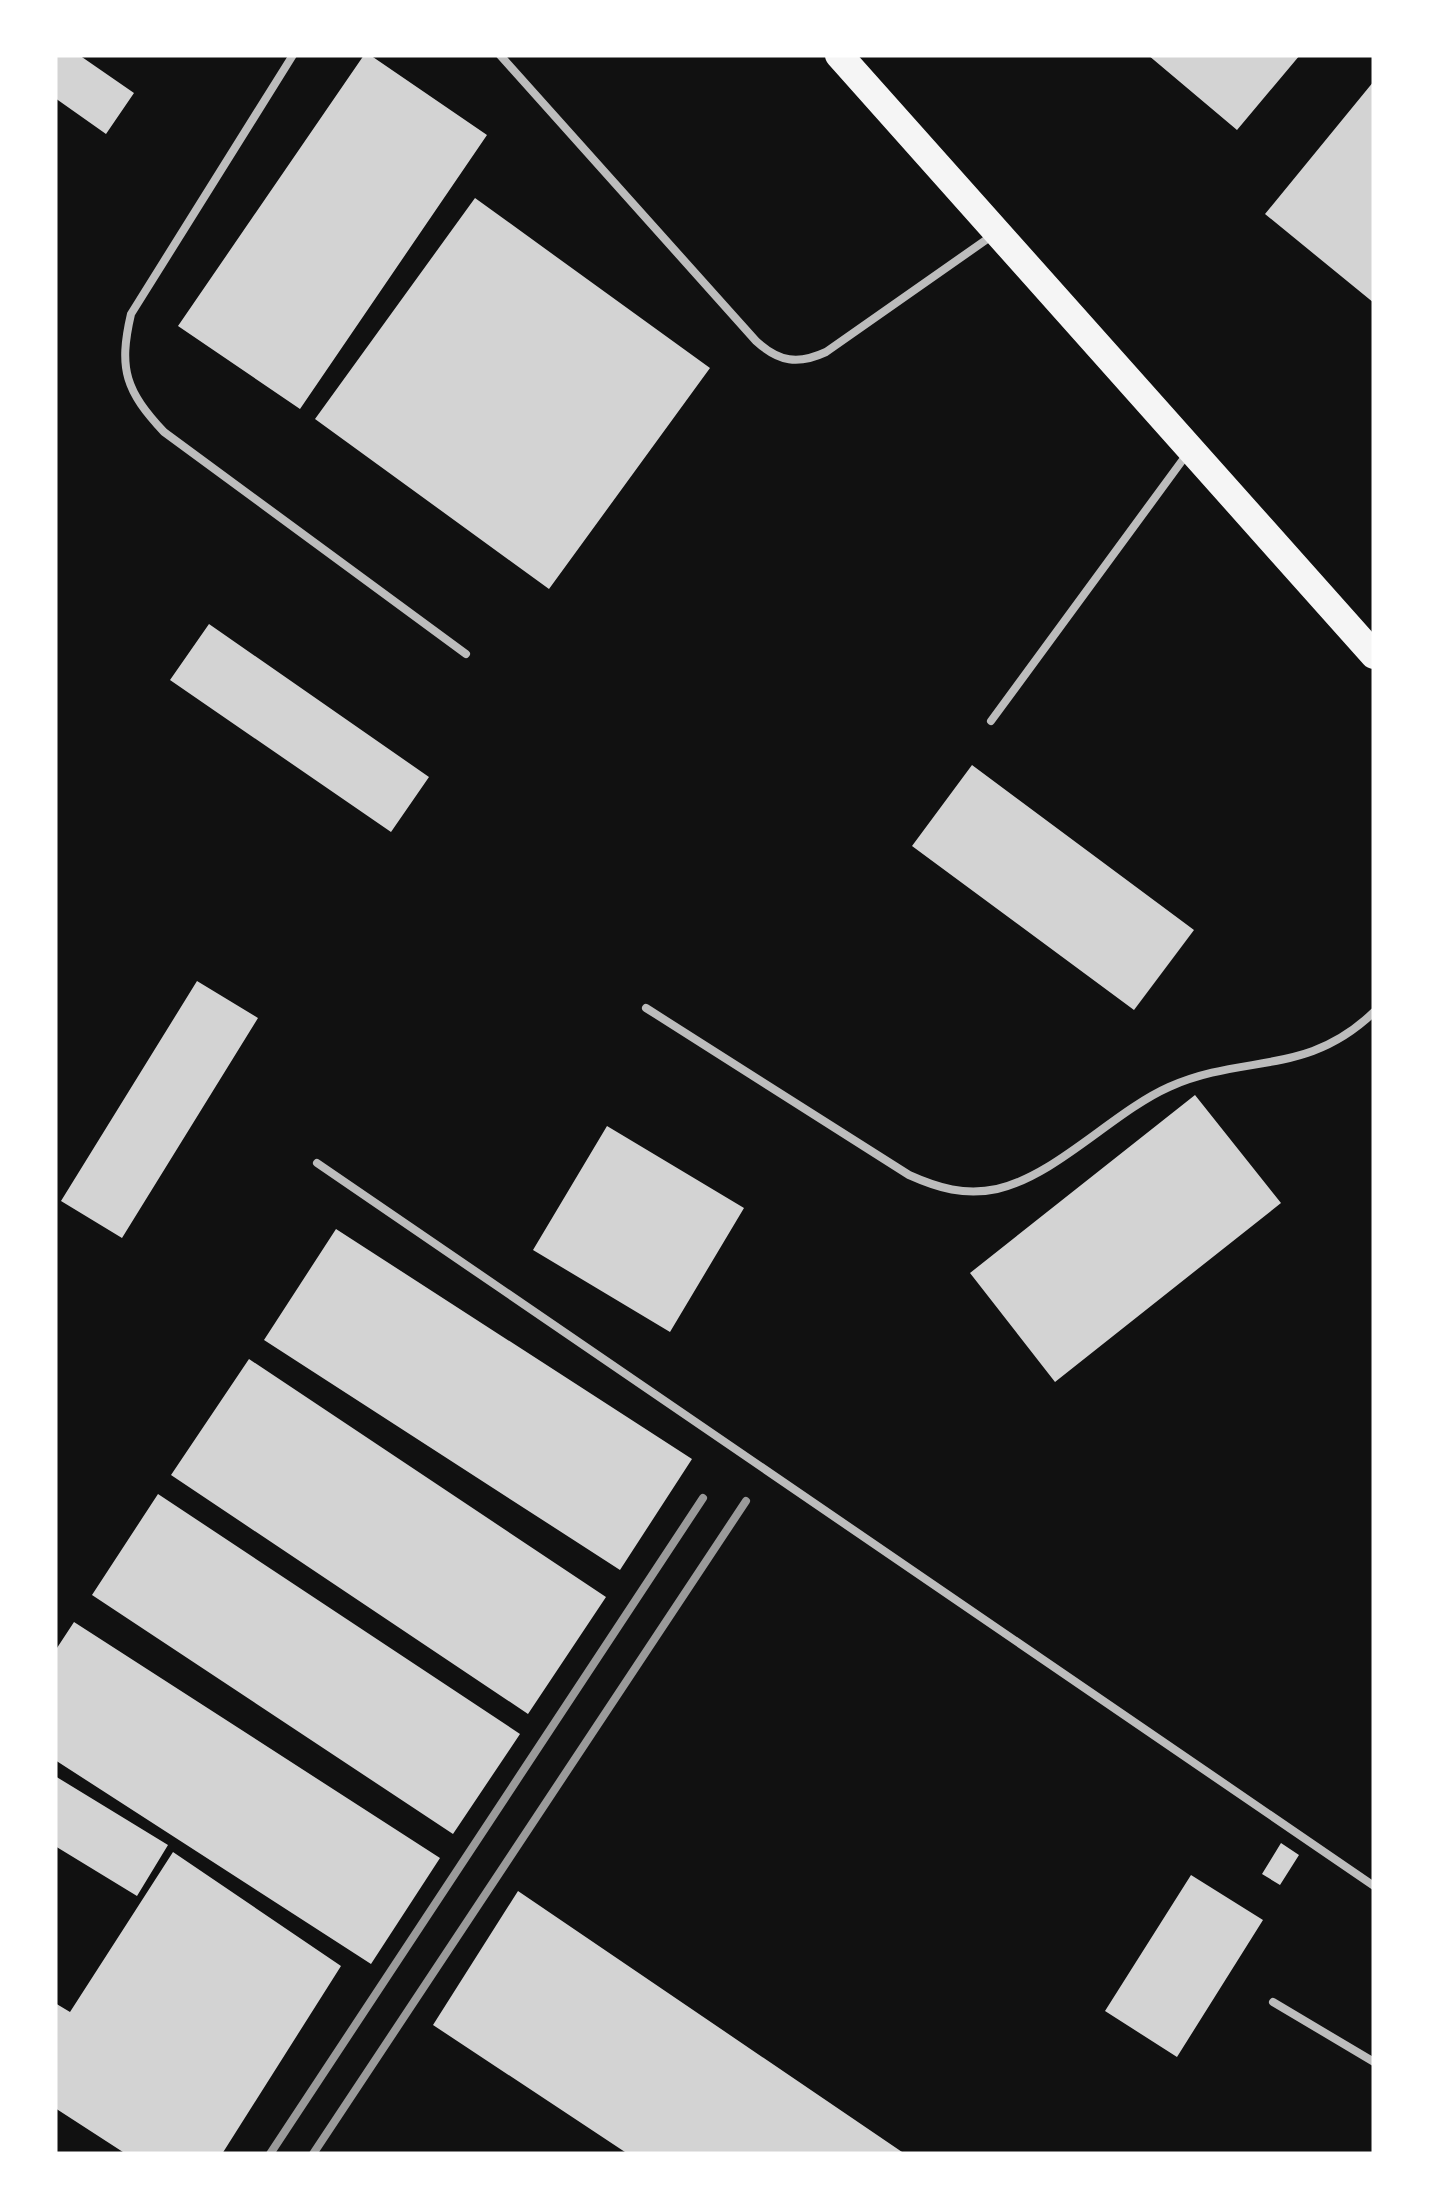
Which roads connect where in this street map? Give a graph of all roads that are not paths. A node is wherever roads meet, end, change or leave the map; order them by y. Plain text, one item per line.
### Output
1 (293, 55) edge
2 (500, 55) edge
3 (840, 55) edge
4 (997, 232) junction
5 (1190, 450) junction
6 (466, 654) dead end
7 (1374, 656) edge
8 (991, 721) dead end
9 (646, 1008) dead end
10 (1374, 1012) edge
11 (317, 1163) dead end
12 (1374, 1886) edge
13 (1273, 2002) dead end
14 (1374, 2062) edge

1 - 6 lane
2 - 4 lane
3 - 4 highway
4 - 5 highway
5 - 7 highway
5 - 8 lane
9 - 10 lane
11 - 12 lane
13 - 14 lane

